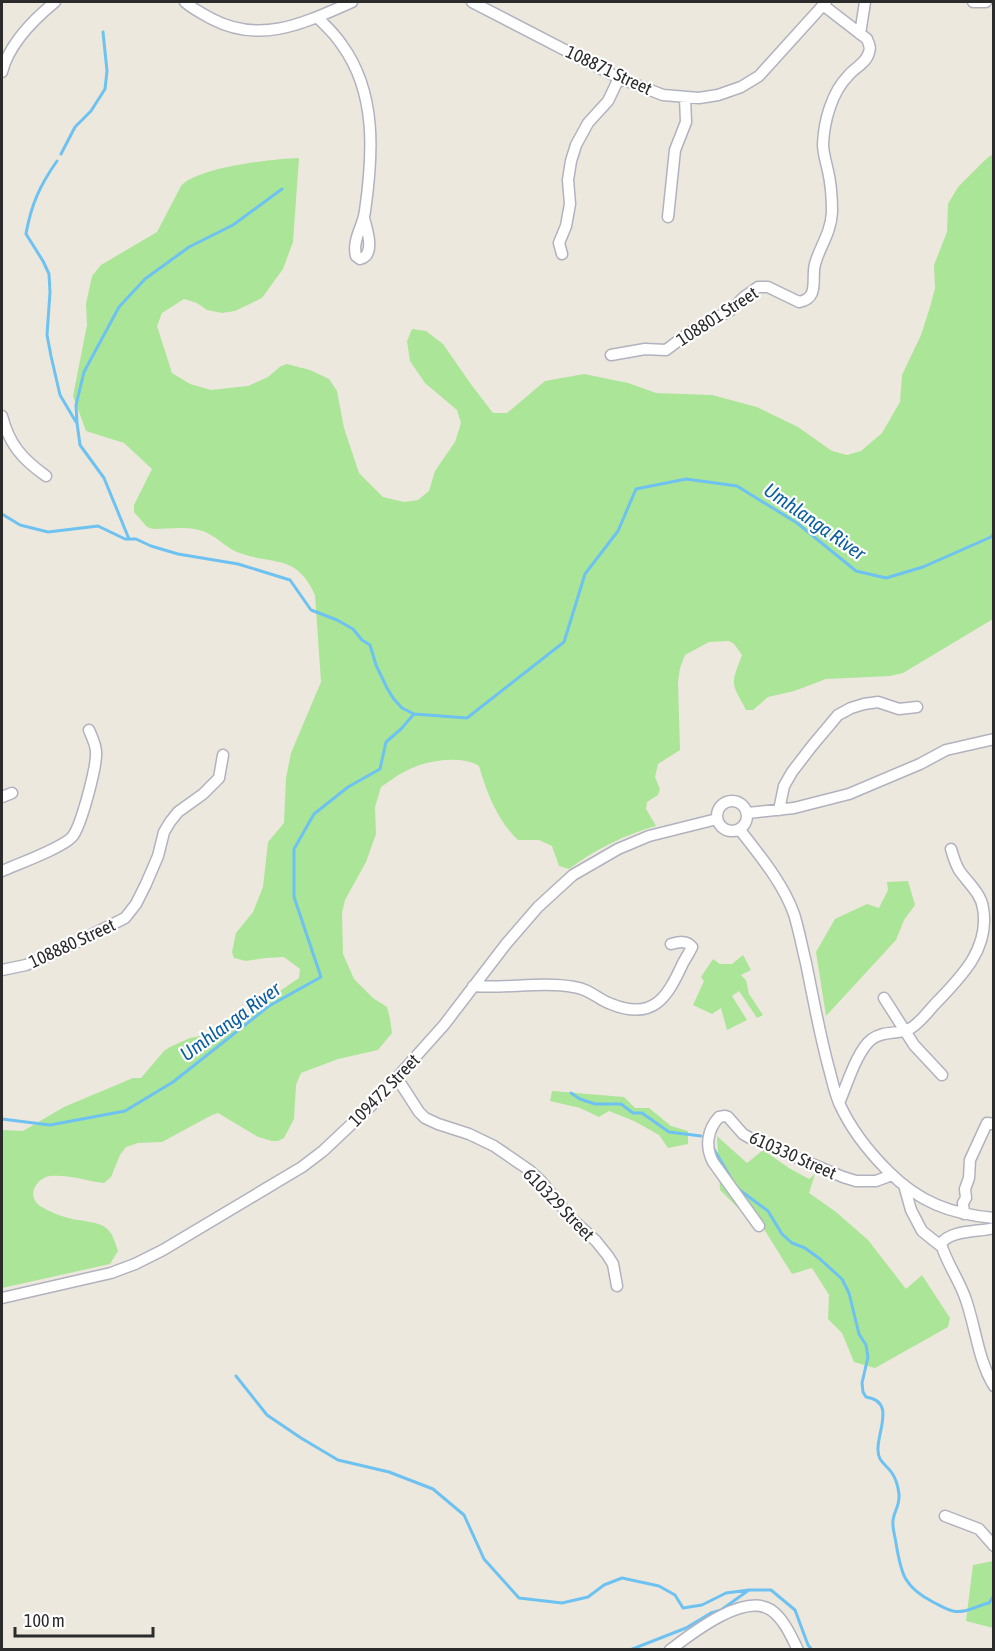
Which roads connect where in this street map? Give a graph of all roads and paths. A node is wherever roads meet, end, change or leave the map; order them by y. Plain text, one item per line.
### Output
1 (55, 2) edge
2 (185, 2) edge
3 (352, 2) edge
4 (475, 2) edge
5 (865, 2) edge
6 (973, 2) edge
7 (986, 2) edge
8 (825, 3) edge
9 (317, 17) junction
10 (860, 34) junction
11 (4, 57) edge
12 (2, 72) edge
13 (619, 78) junction
14 (685, 98) junction
15 (668, 217) dead end
16 (364, 218) dead end
17 (562, 255) dead end
18 (611, 355) dead end
19 (2, 416) edge
20 (46, 476) dead end
21 (917, 707) dead end
22 (89, 730) dead end
23 (993, 739) edge
24 (223, 755) dead end
25 (779, 810) junction
26 (748, 813) junction
27 (717, 819) junction
28 (740, 830) junction
29 (951, 849) dead end
30 (2, 871) edge
31 (988, 940) edge
32 (671, 944) dead end
33 (2, 970) edge
34 (473, 986) junction
35 (884, 998) dead end
36 (905, 1031) junction
37 (942, 1075) dead end
38 (397, 1078) junction
39 (839, 1103) junction
40 (993, 1124) edge
41 (892, 1175) junction
42 (904, 1185) junction
43 (964, 1214) junction
44 (993, 1218) edge
45 (759, 1226) dead end
46 (993, 1228) edge
47 (942, 1247) junction
48 (617, 1286) dead end
49 (2, 1298) edge
50 (993, 1386) edge
51 (945, 1516) dead end
52 (993, 1546) edge
53 (670, 1650) edge
54 (798, 1650) edge

1 - 11 street
2 - 9 street
3 - 9 street
4 - 13 street, 108871 Street
5 - 10 street
6 - 7 street
8 - 10 street
8 - 14 street, 108871 Street
9 - 16 street
10 - 18 street, 108801 Street
11 - 12 street
13 - 14 street, 108871 Street
13 - 17 street
14 - 15 street
19 - 20 street
21 - 25 street
22 - 30 street
23 - 25 street
24 - 33 street, 108880 Street
25 - 26 street
26 - 27 street
26 - 28 street
27 - 28 street
27 - 34 street, 109472 Street
28 - 39 street
29 - 31 street
31 - 36 street
32 - 34 street
34 - 38 street, 109472 Street
35 - 36 street
36 - 37 street
36 - 39 street
38 - 48 street, 610329 Street
38 - 49 street, 109472 Street
39 - 41 street
40 - 43 street
41 - 42 street
41 - 45 street, 610330 Street
42 - 43 street
42 - 47 street
43 - 44 street
46 - 47 street
47 - 50 street
51 - 52 street
53 - 54 street

